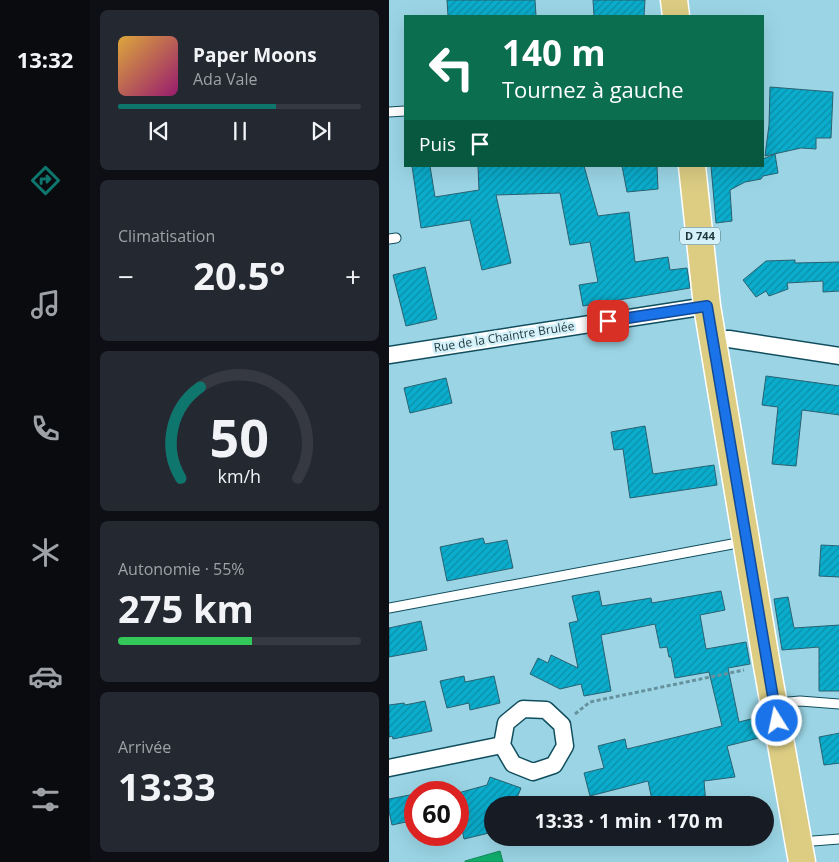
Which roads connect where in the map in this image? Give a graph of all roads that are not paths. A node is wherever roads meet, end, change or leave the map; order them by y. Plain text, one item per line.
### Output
1 (674, 0) edge
2 (676, 15) edge
3 (404, 111) edge
4 (389, 112) edge
5 (692, 167) edge
6 (707, 306) junction
7 (713, 339) junction
8 (389, 355) edge
9 (839, 356) edge
10 (746, 542) junction
11 (389, 608) edge
12 (773, 704) junction
13 (839, 704) edge
14 (502, 745) junction
15 (389, 768) edge
16 (839, 839) edge
17 (800, 852) edge

1 - 2 main road
3 - 4 lane
5 - 6 main road, D 744
6 - 7 main road, D 744
6 - 8 street, Rue de la Chaintre Brulée
7 - 9 street
7 - 10 main road, D 744
10 - 11 lane
10 - 12 main road, D 744
12 - 13 lane
12 - 17 main road, D 744
14 - 14 street
14 - 15 street
16 - 17 lane

